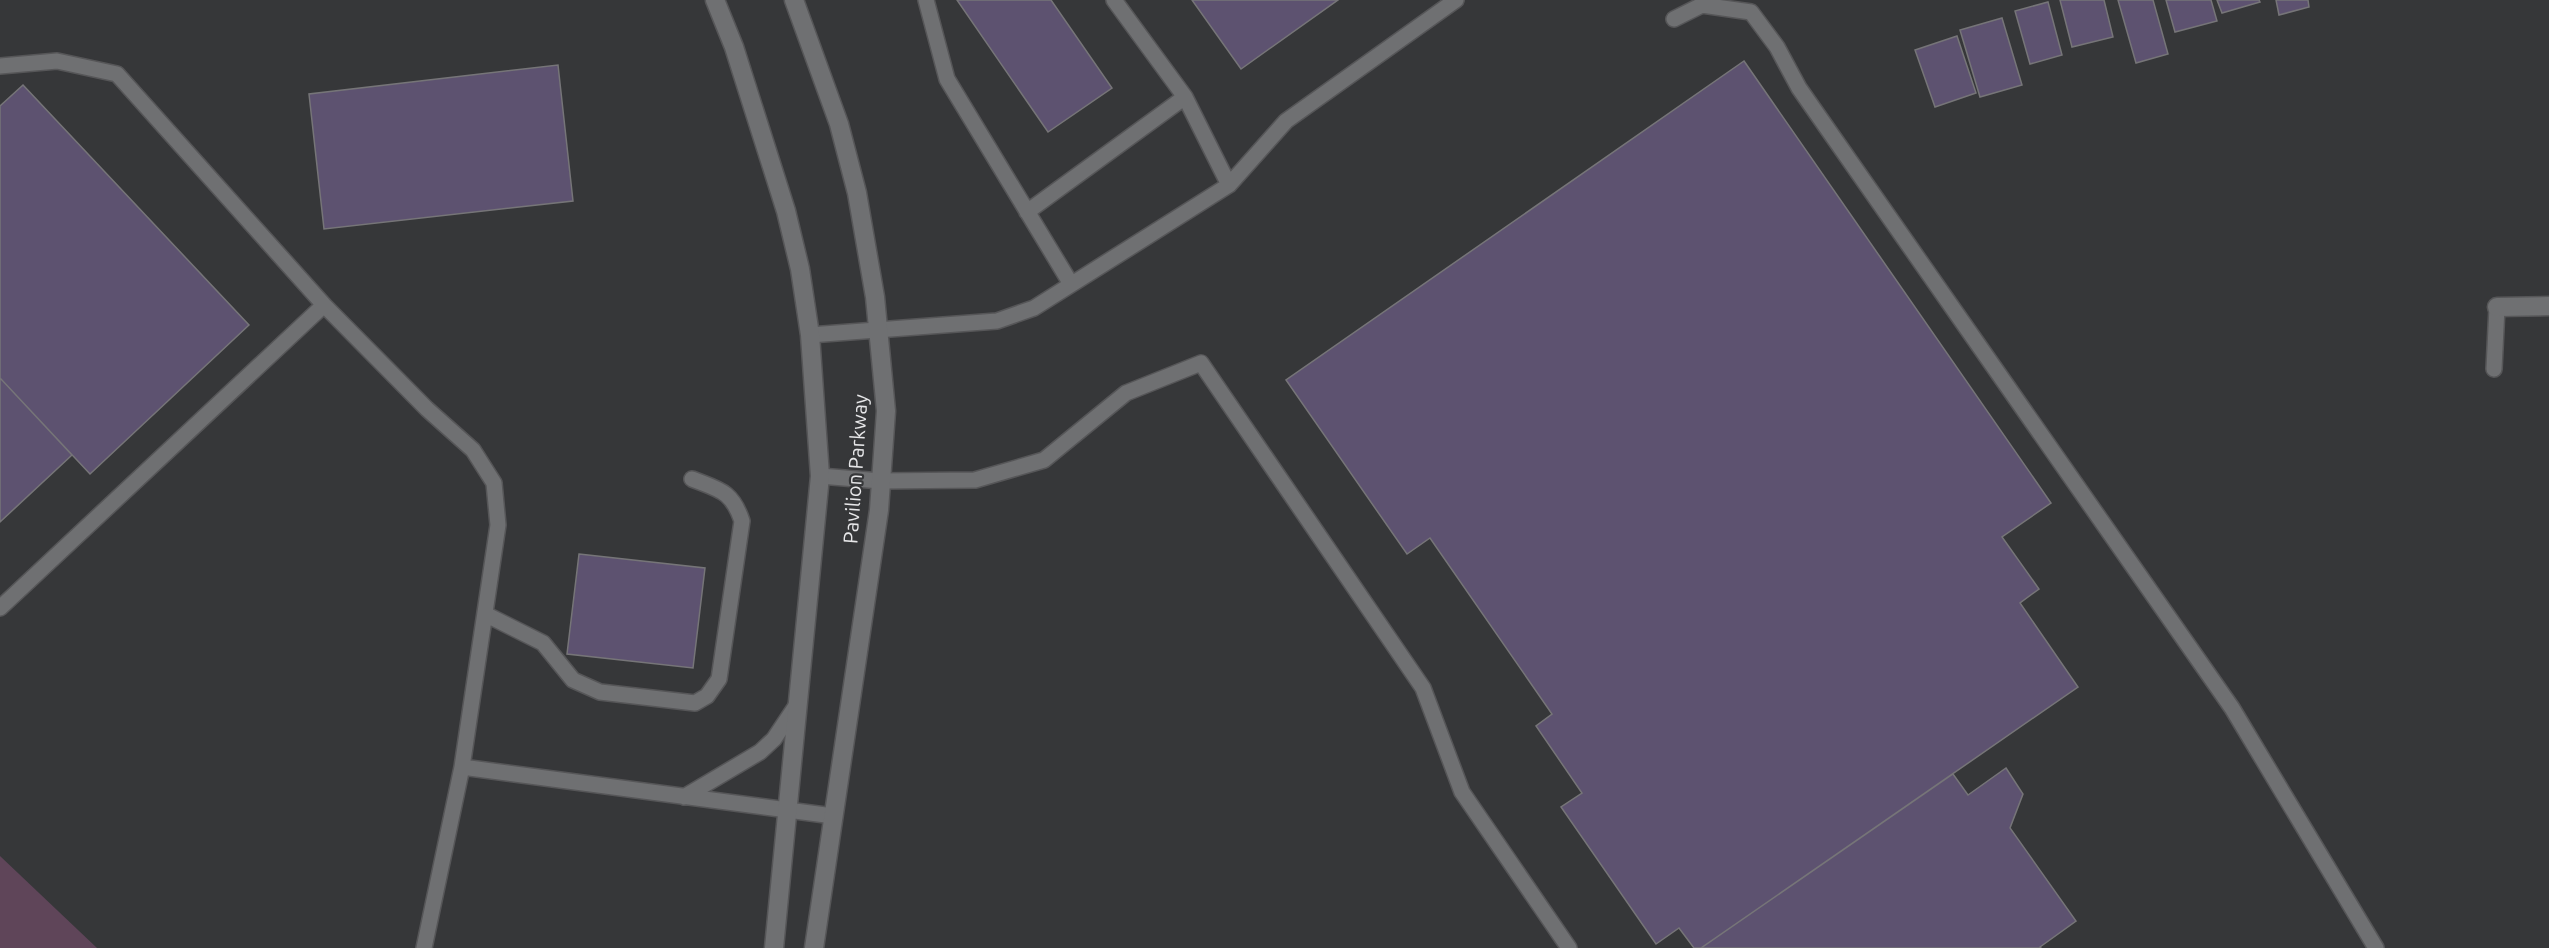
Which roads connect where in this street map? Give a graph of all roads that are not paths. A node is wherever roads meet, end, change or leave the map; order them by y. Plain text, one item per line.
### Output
1 (715, 0) edge
2 (794, 0) edge
3 (926, 0) edge
4 (1114, 0) edge
5 (1456, 0) edge
6 (1674, 19) dead end
7 (0, 66) edge
8 (1185, 97) junction
9 (1229, 185) junction
10 (1027, 212) junction
11 (1071, 284) junction
12 (324, 305) junction
13 (2549, 306) edge
14 (2497, 307) joint
15 (878, 329) junction
16 (810, 335) junction
17 (2494, 369) dead end
18 (820, 476) junction
19 (692, 479) dead end
20 (881, 481) junction
21 (0, 608) edge
22 (485, 614) junction
23 (798, 703) junction
24 (462, 767) junction
25 (684, 797) junction
26 (787, 810) junction
27 (833, 816) junction
28 (424, 948) edge
29 (774, 948) edge
30 (814, 948) edge
31 (1569, 948) edge
32 (2376, 948) edge

1 - 16 main road, Pavilion Parkway
2 - 15 main road, Pavilion Parkway
3 - 10 lane
4 - 8 lane
5 - 9 lane
6 - 32 lane
7 - 12 lane
8 - 9 lane
8 - 10 lane
9 - 11 lane
10 - 11 lane
11 - 15 lane
12 - 21 lane
12 - 22 lane
13 - 14 main road
14 - 17 lane
15 - 16 lane
15 - 20 main road, Pavilion Parkway
16 - 18 main road, Pavilion Parkway
18 - 20 lane
18 - 23 main road, Pavilion Parkway
19 - 22 lane
20 - 27 main road, Pavilion Parkway
20 - 31 lane
22 - 24 lane
23 - 25 lane
23 - 26 main road, Pavilion Parkway
24 - 25 lane
24 - 28 lane
25 - 26 lane
26 - 27 lane
26 - 29 main road, Pavilion Parkway
27 - 30 main road, Pavilion Parkway

